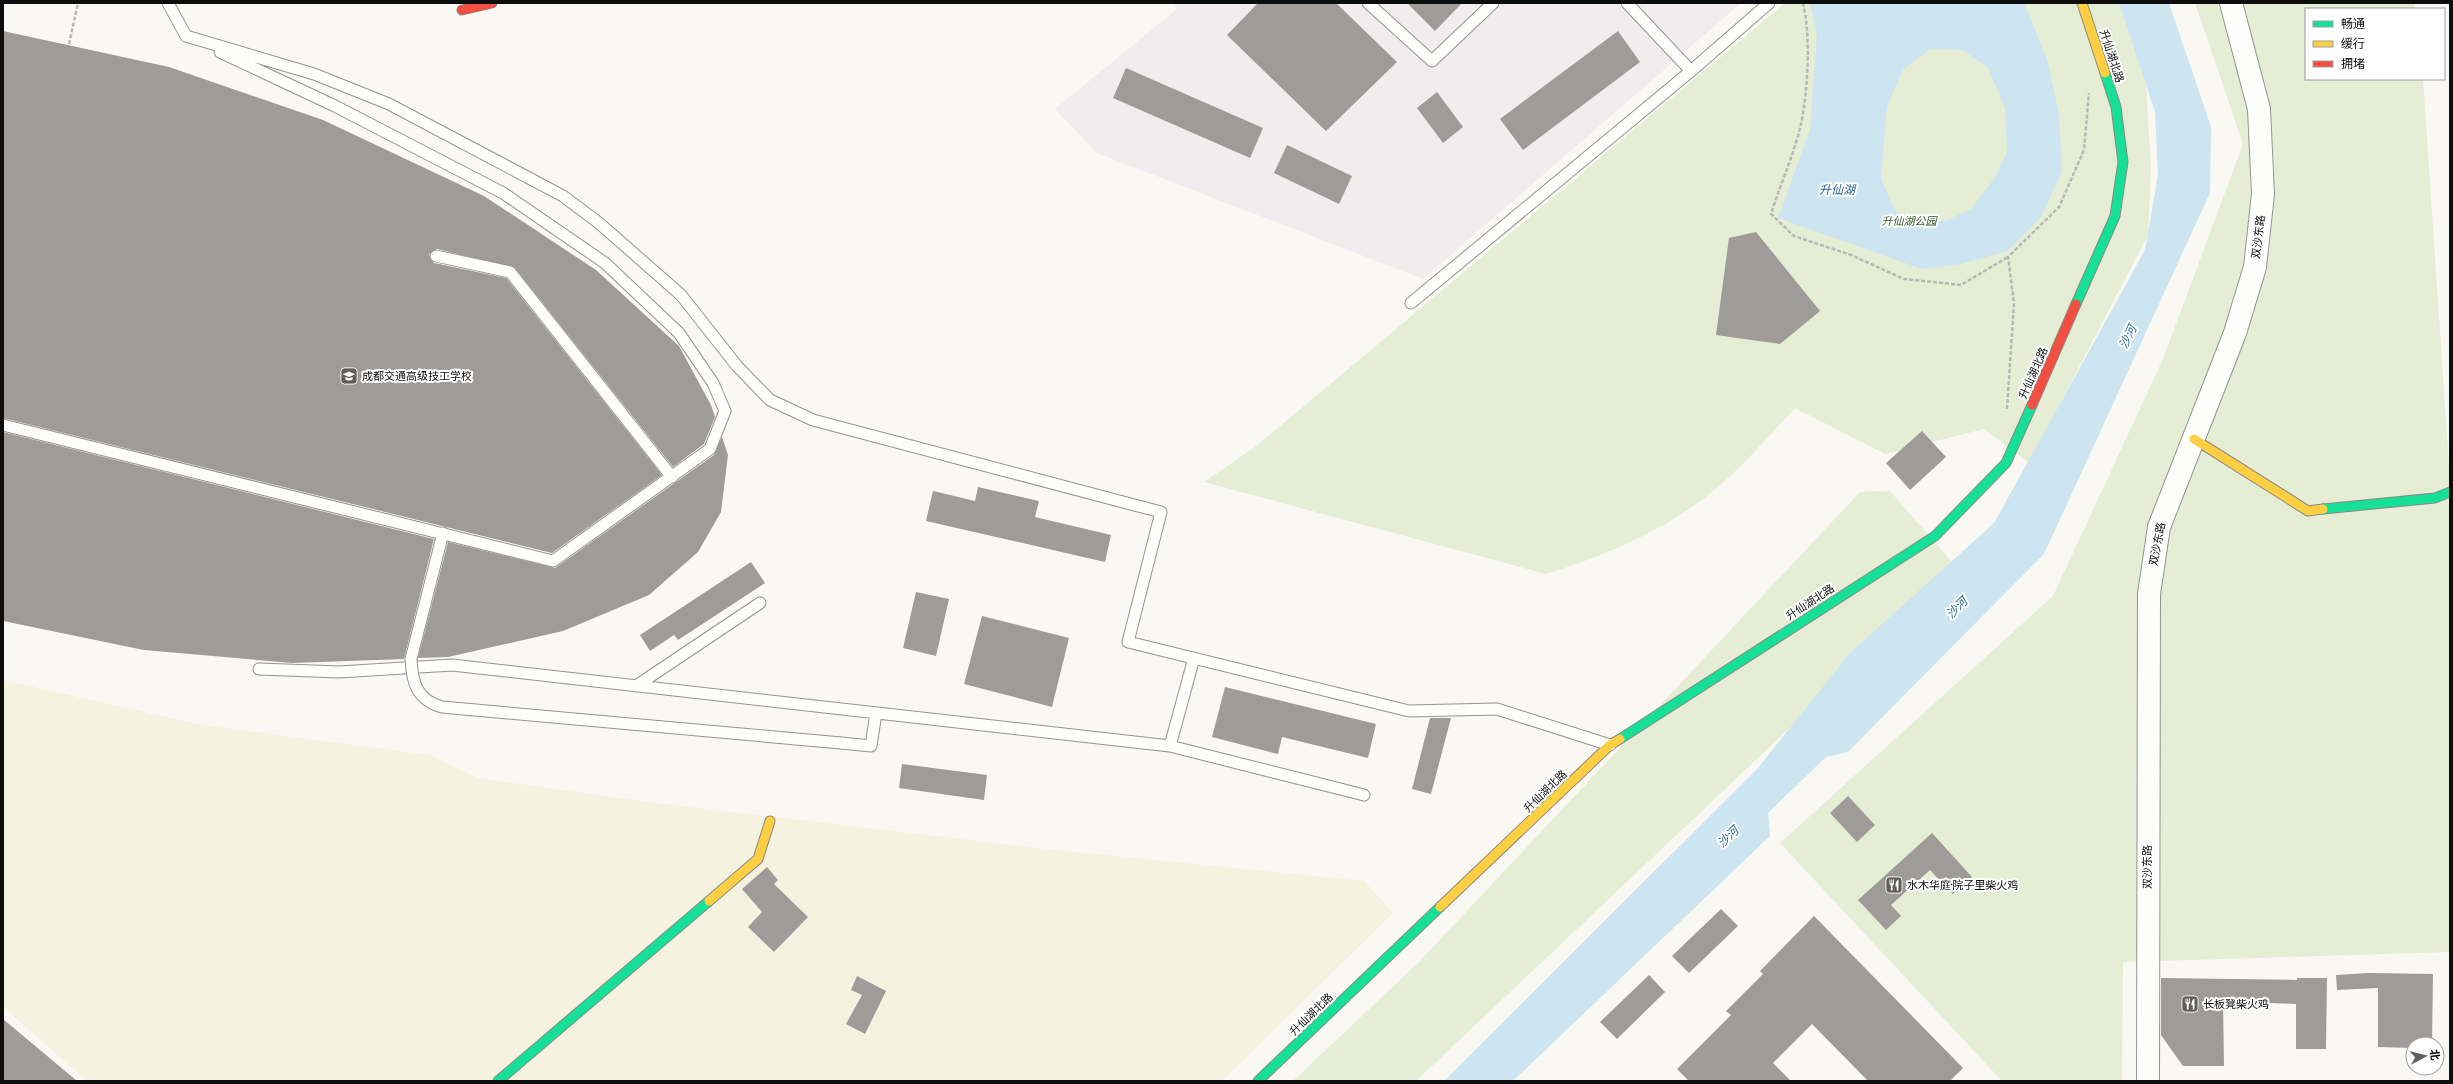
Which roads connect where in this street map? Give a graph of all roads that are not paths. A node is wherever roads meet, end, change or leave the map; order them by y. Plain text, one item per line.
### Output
1 (168, 3) edge
2 (492, 3) edge
3 (1368, 3) edge
4 (1494, 3) edge
5 (1627, 3) edge
6 (1770, 3) edge
7 (2082, 3) edge
8 (2230, 3) edge
9 (462, 10) dead end
10 (186, 36) junction
11 (1691, 71) junction
12 (436, 256) dead end
13 (1412, 303) dead end
14 (3, 425) edge
15 (2194, 439) junction
16 (672, 478) junction
17 (2450, 492) edge
18 (443, 534) junction
19 (760, 603) dead end
20 (1194, 658) junction
21 (259, 669) dead end
22 (636, 686) junction
23 (876, 713) junction
24 (1610, 745) junction
25 (1170, 746) junction
26 (1364, 795) dead end
27 (770, 821) dead end
28 (498, 1081) edge
29 (1258, 1081) edge
30 (2148, 1081) edge

1 - 10 lane
2 - 9 street
3 - 4 lane
5 - 11 lane
6 - 11 lane
7 - 24 street, 升仙湖北路
8 - 15 street, 双沙东路
10 - 16 lane
10 - 20 lane
11 - 13 lane
12 - 16 lane
14 - 18 lane
15 - 17 street
15 - 30 street, 双沙东路
16 - 18 lane
18 - 23 lane, bridge
19 - 22 lane
20 - 24 lane
20 - 25 lane
21 - 22 lane
22 - 23 lane
23 - 25 lane
24 - 29 street, 升仙湖北路
25 - 26 lane
27 - 28 street

